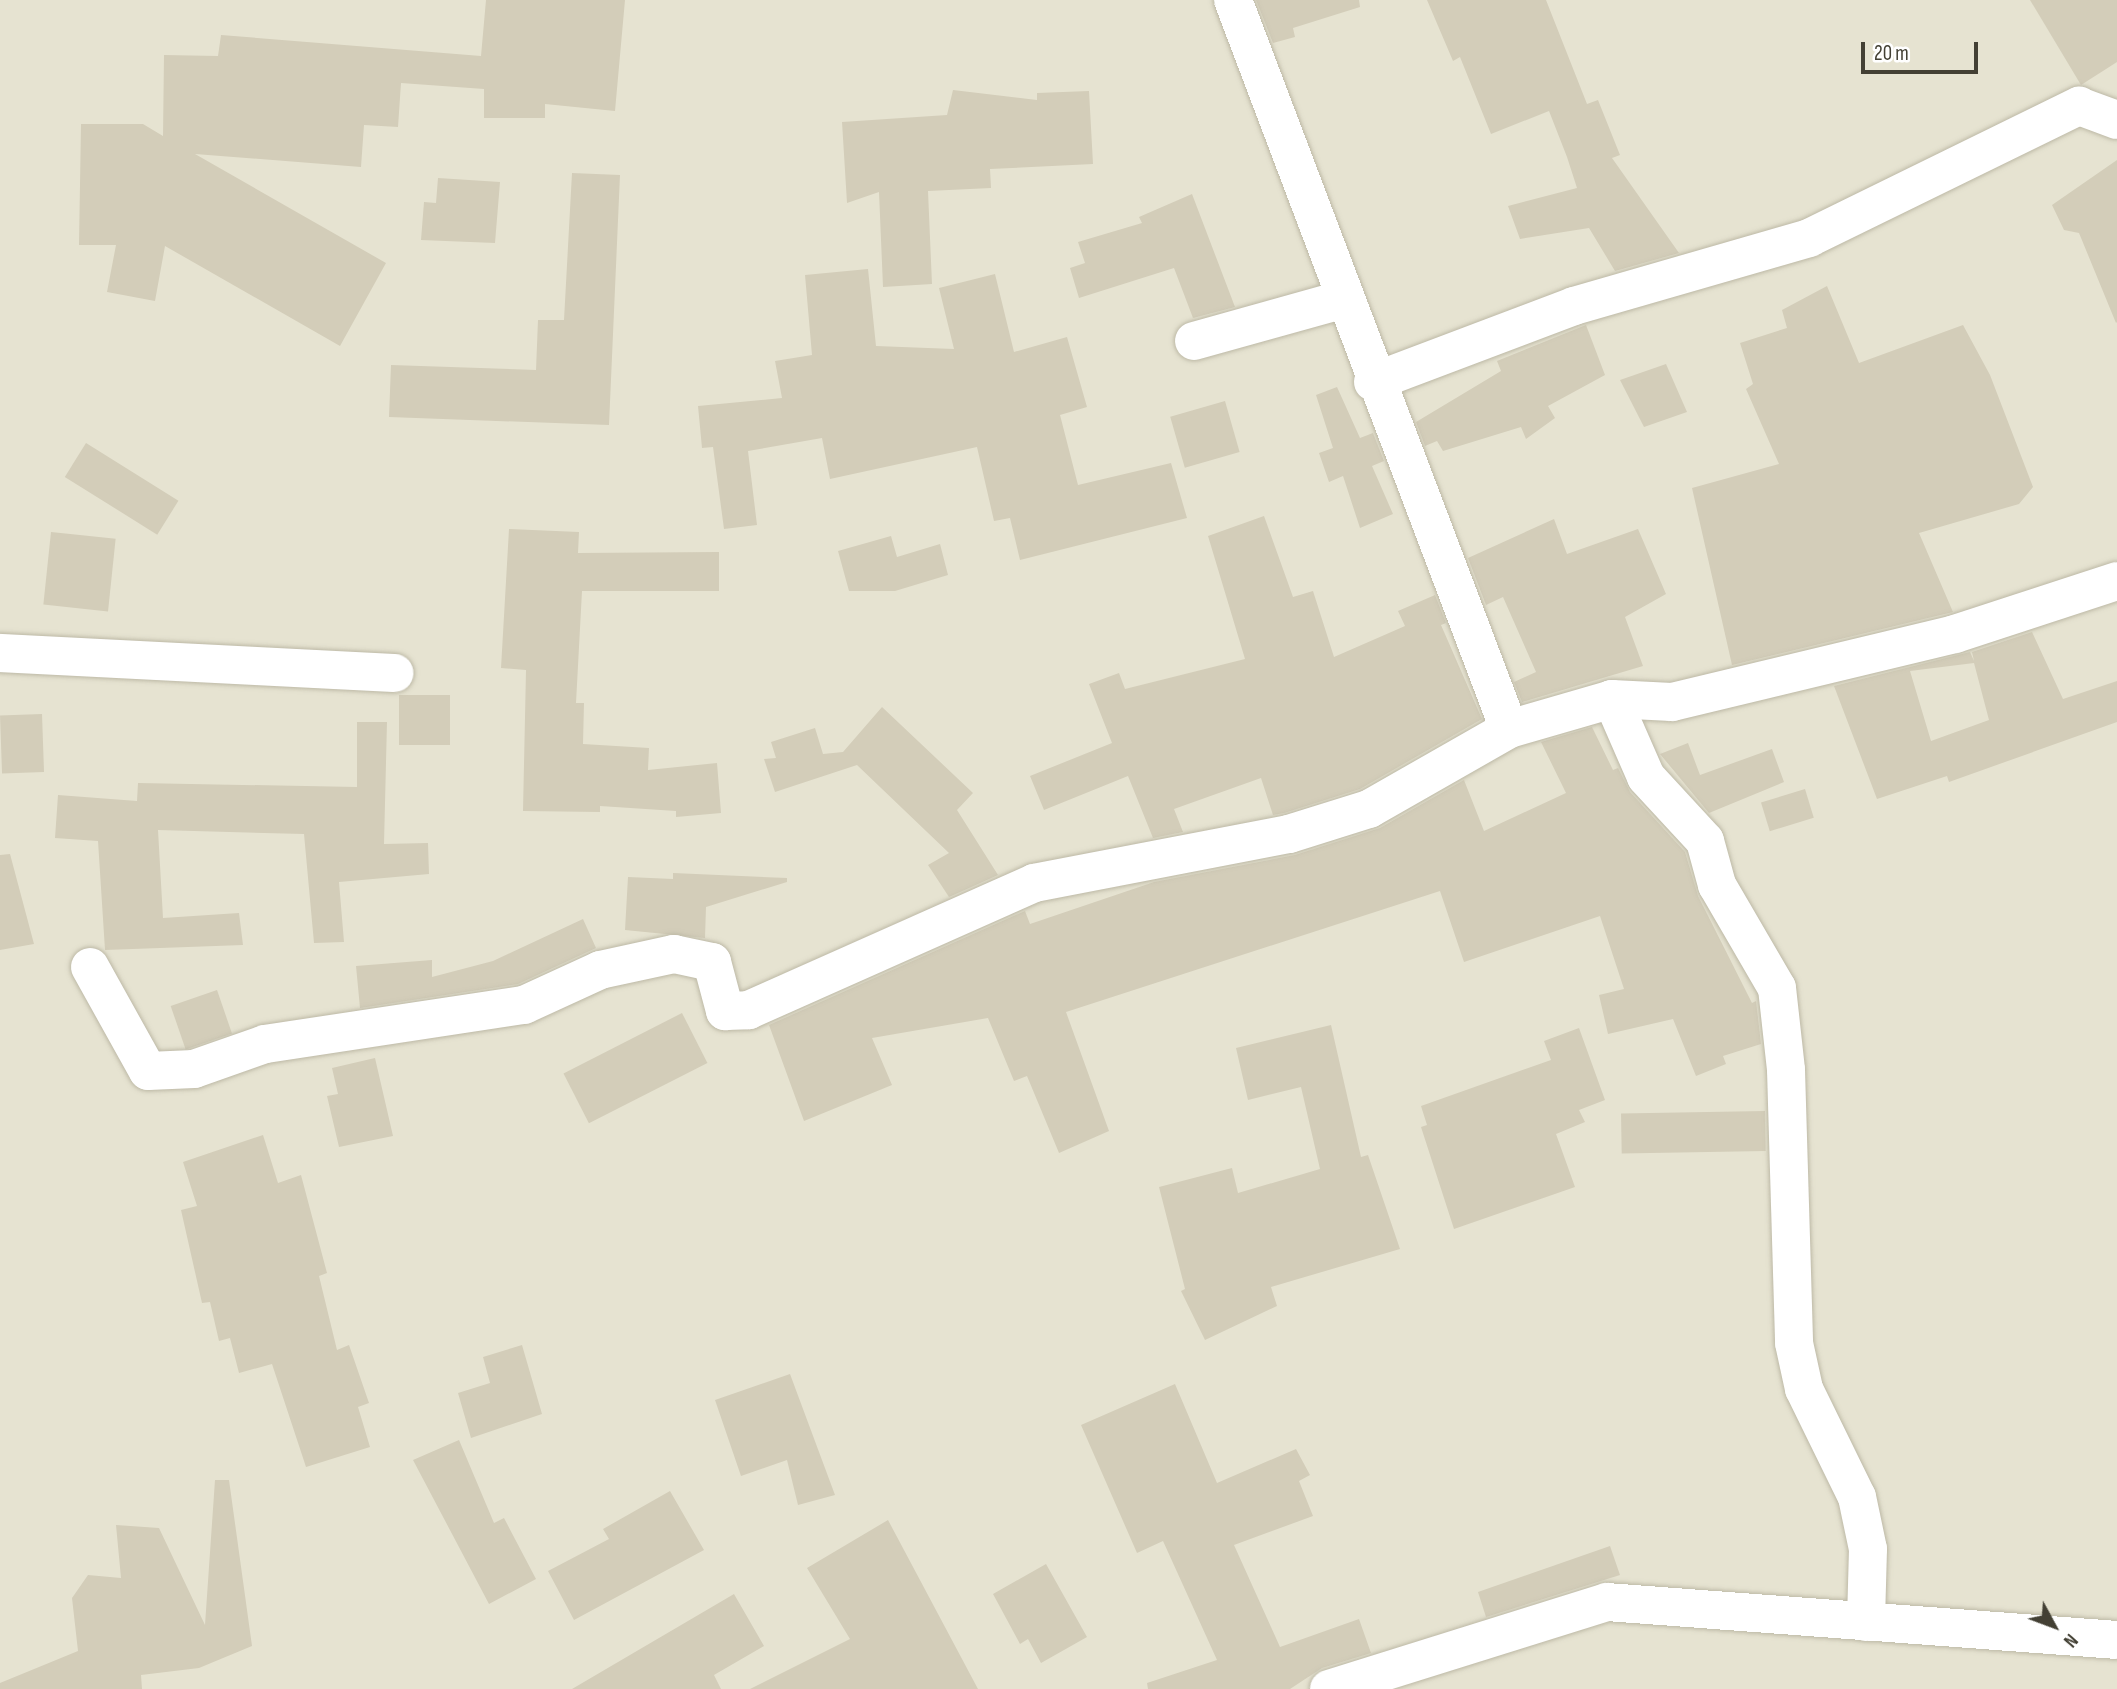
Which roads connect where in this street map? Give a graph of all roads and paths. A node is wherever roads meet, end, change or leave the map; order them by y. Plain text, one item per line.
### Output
1 (1233, 0) edge
2 (2117, 120) edge
3 (1342, 300) junction
4 (1194, 341) dead end
5 (1373, 382) junction
6 (2117, 581) edge
7 (0, 653) edge
8 (394, 673) dead end
9 (1612, 699) junction
10 (1508, 729) junction
11 (90, 967) dead end
12 (1866, 1622) junction
13 (2117, 1640) edge
14 (1329, 1689) edge

1 - 3 street
2 - 5 street
3 - 4 street
3 - 5 street
5 - 10 street
6 - 9 street
7 - 8 street
9 - 10 street
9 - 12 street
10 - 11 street
12 - 13 street
12 - 14 street

